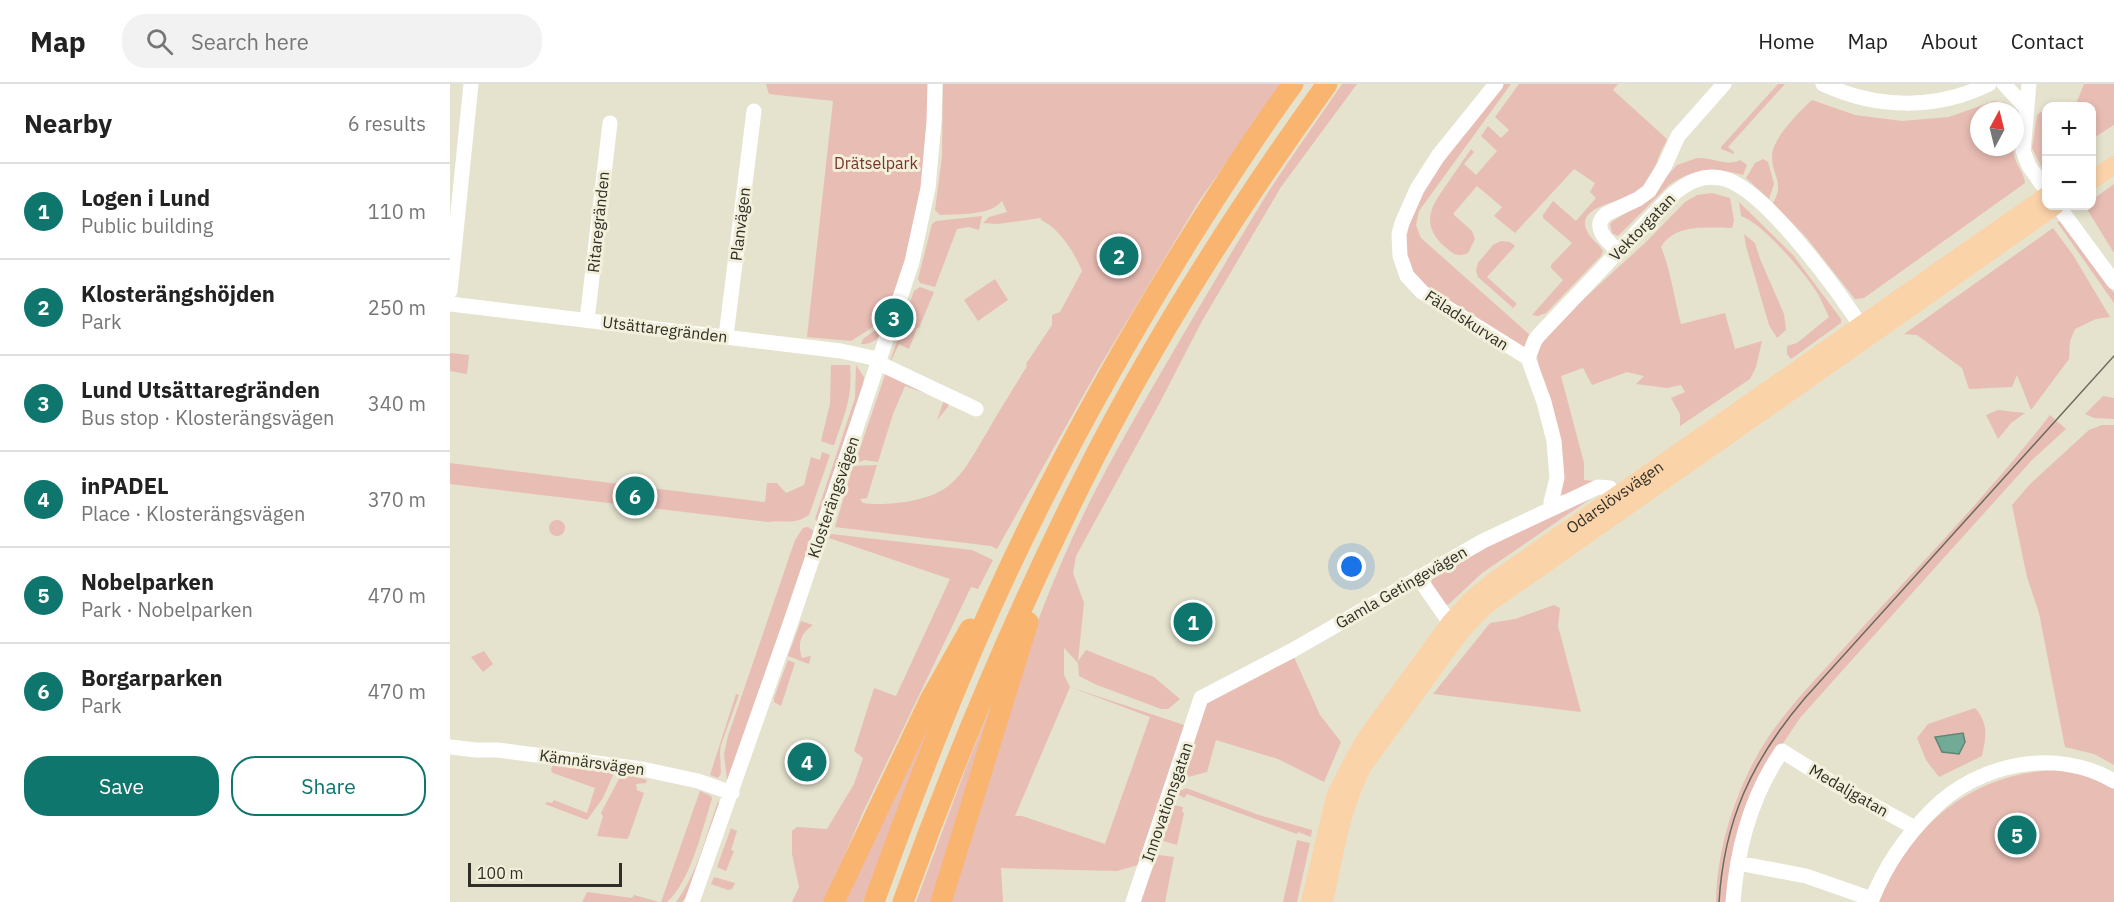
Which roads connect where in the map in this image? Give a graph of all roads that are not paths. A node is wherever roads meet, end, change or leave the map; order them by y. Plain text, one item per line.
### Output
1 (471, 84) edge
2 (935, 84) edge
3 (1293, 84) edge
4 (1327, 84) edge
5 (1497, 84) edge
6 (1724, 84) edge
7 (1823, 84) edge
8 (2029, 84) edge
9 (1987, 85) edge
10 (2008, 89) edge
11 (2027, 109) junction
12 (754, 111) dead end
13 (610, 123) dead end
14 (2114, 152) edge
15 (2096, 162) edge
16 (2114, 165) edge
17 (2096, 177) edge
18 (2042, 184) edge
19 (2042, 199) edge
20 (2051, 210) edge
21 (2060, 210) edge
22 (1618, 251) junction
23 (2114, 282) edge
24 (450, 291) edge
25 (450, 304) edge
26 (587, 320) junction
27 (1865, 332) junction
28 (726, 336) junction
29 (1528, 358) junction
30 (879, 361) junction
31 (976, 409) dead end
32 (1602, 484) dead end
33 (1552, 507) junction
34 (1057, 532) junction
35 (1017, 552) junction
36 (1418, 577) junction
37 (1456, 627) junction
38 (1198, 702) joint
39 (450, 747) edge
40 (2114, 781) edge
41 (732, 793) junction
42 (1915, 828) junction
43 (1738, 863) junction
44 (1871, 901) edge
45 (692, 902) edge
46 (834, 902) edge
47 (874, 902) edge
48 (903, 902) edge
49 (941, 902) edge
50 (1133, 902) edge
51 (1310, 902) edge
52 (1324, 902) edge
53 (1733, 902) edge

1 - 24 street
2 - 30 street, Klosterängsvägen
3 - 35 highway
4 - 34 highway
5 - 29 street, Fäladskurvan
6 - 22 street
7 - 9 street
8 - 10 street
8 - 11 street
9 - 10 street
10 - 11 street
11 - 18 street
12 - 28 street, Planvägen
13 - 26 street, Ritaregränden
14 - 15 main road
16 - 17 main road
19 - 27 main road, Odarslövsvägen
20 - 27 main road, Odarslövsvägen
21 - 23 street
22 - 27 street, Vektorgatan
22 - 29 street, Vektorgatan
25 - 26 street, Utsättaregränden
26 - 28 street, Utsättaregränden
27 - 37 main road, Odarslövsvägen
28 - 30 street, Utsättaregränden
29 - 33 street, Fäladskurvan
30 - 31 street, Utsättaregränden
30 - 41 street, Klosterängsvägen
32 - 33 street, Gamla Getingevägen
33 - 36 street, Gamla Getingevägen
34 - 48 highway
34 - 49 highway
35 - 46 highway
35 - 47 highway
36 - 37 street
36 - 38 street, Gamla Getingevägen
37 - 51 main road, Odarslövsvägen
37 - 52 main road, Odarslövsvägen
38 - 50 street, Innovationsgatan
39 - 41 street, Kämnärsvägen
40 - 42 street
41 - 45 street, Klosterängsvägen
42 - 43 street, Medaljgatan
42 - 44 street
43 - 44 street
43 - 53 street

